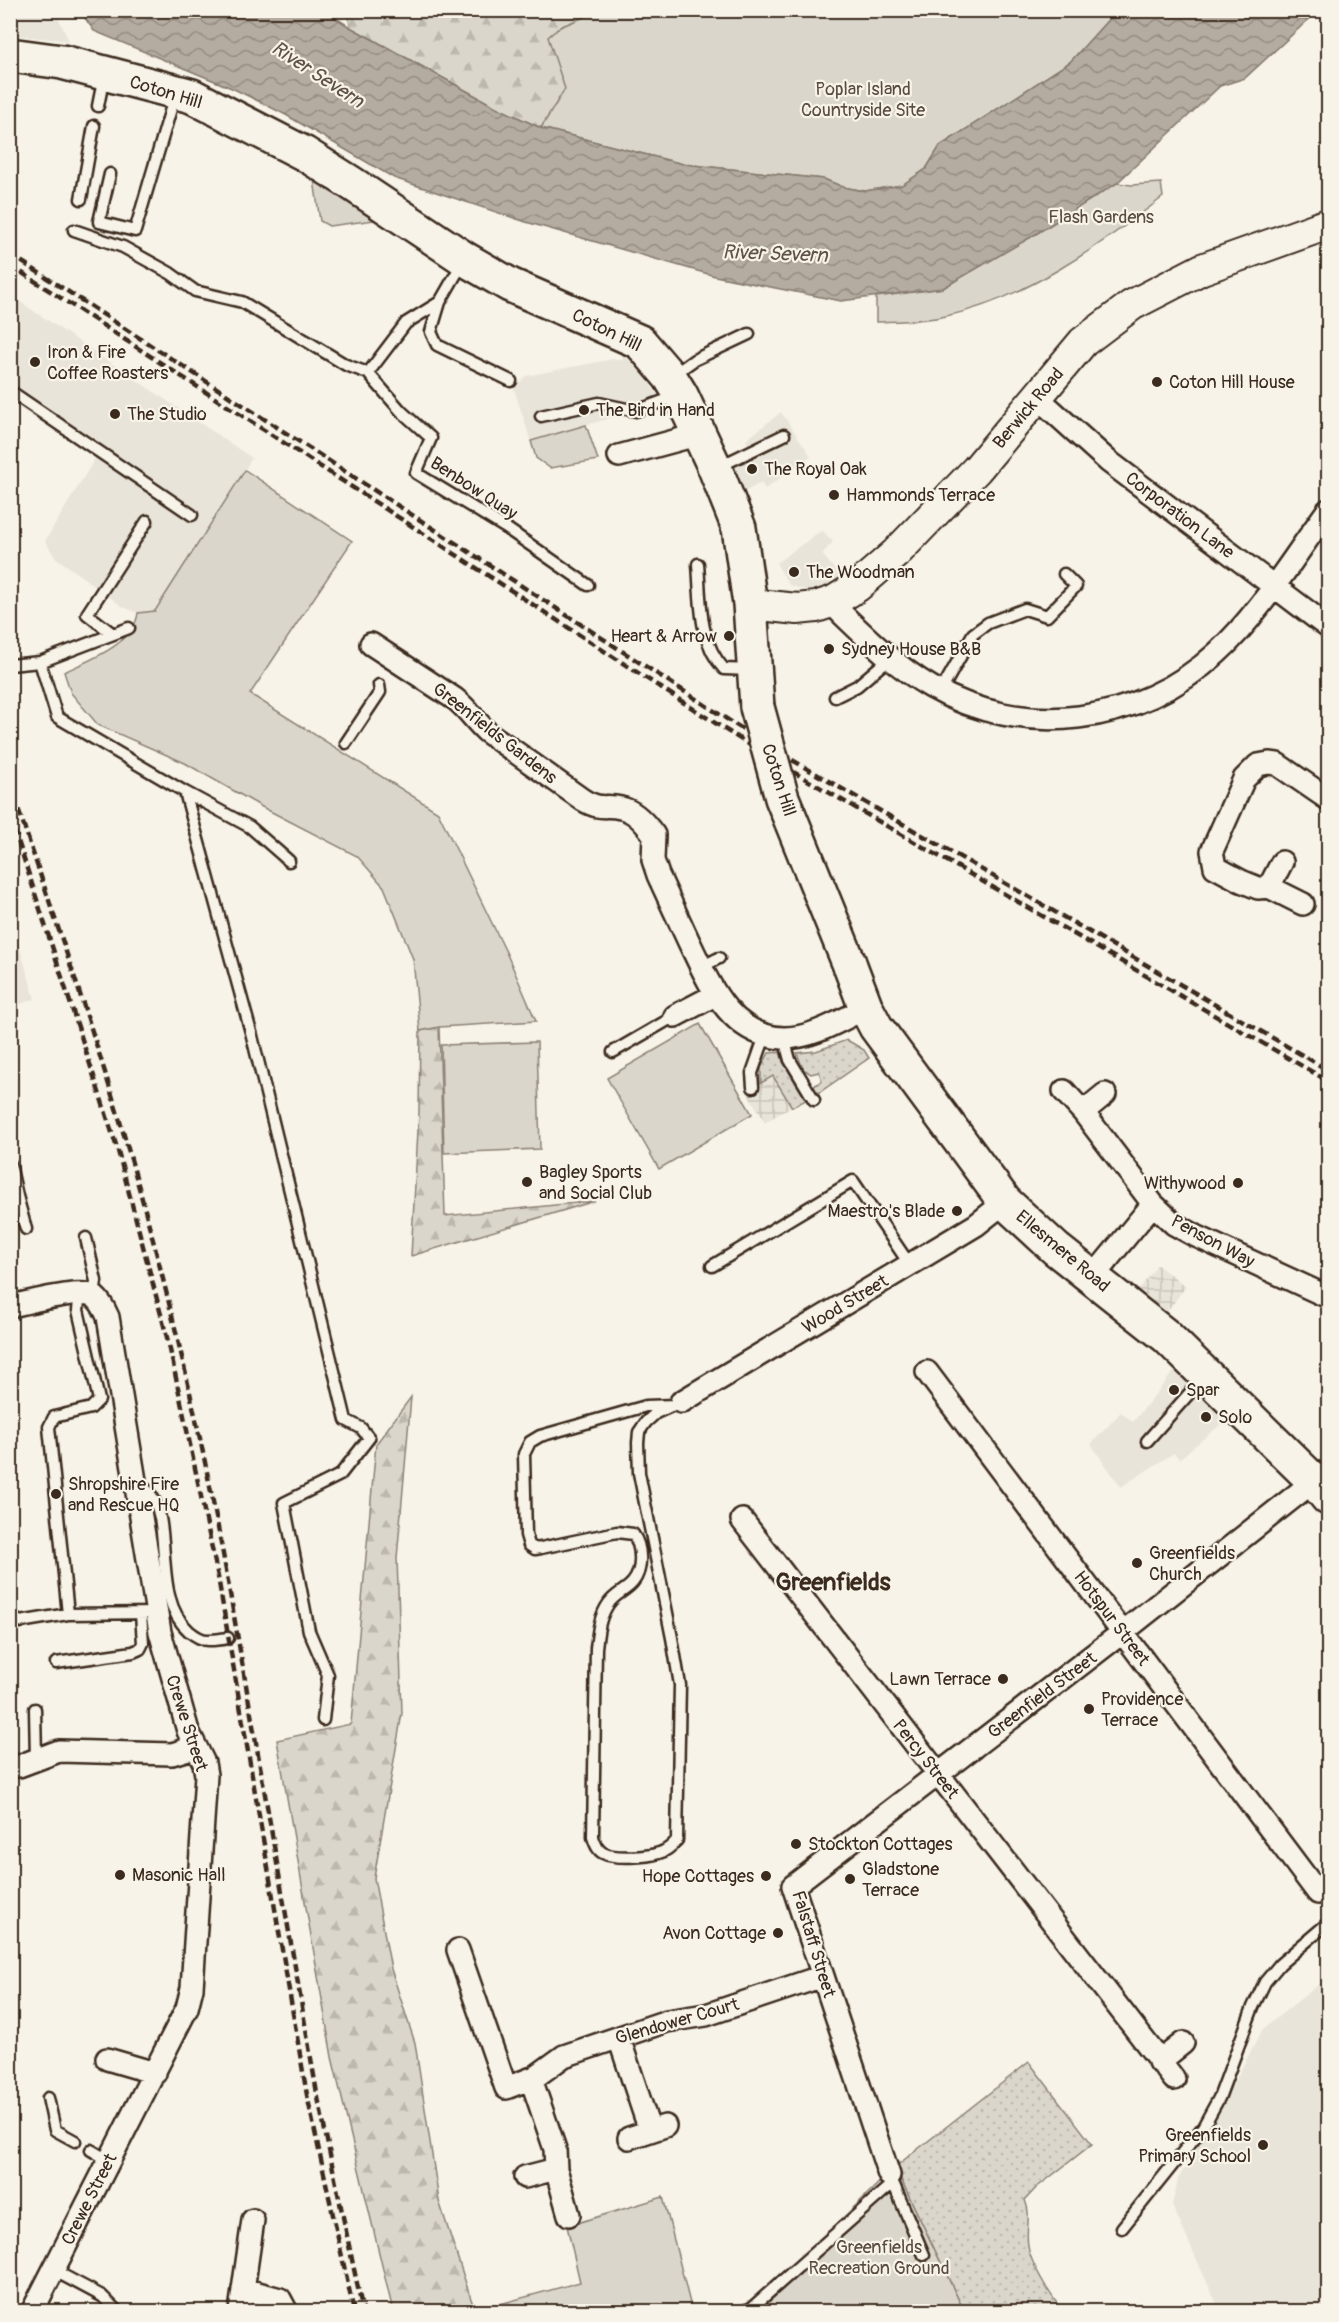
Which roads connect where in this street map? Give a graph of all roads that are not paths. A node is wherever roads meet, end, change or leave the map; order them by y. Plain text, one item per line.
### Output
1 (10, 55) edge
2 (104, 73) junction
3 (176, 92) junction
4 (98, 106) dead end
5 (94, 126) dead end
6 (110, 174) dead end
7 (81, 199) dead end
8 (1329, 224) edge
9 (74, 230) dead end
10 (465, 260) junction
11 (440, 302) junction
12 (749, 334) dead end
13 (368, 373) junction
14 (511, 381) dead end
15 (675, 386) junction
16 (10, 391) edge
17 (1037, 397) junction
18 (541, 416) dead end
19 (700, 434) junction
20 (784, 435) dead end
21 (620, 456) dead end
22 (715, 468) junction
23 (1329, 510) edge
24 (192, 515) dead end
25 (147, 521) dead end
26 (698, 564) dead end
27 (1064, 574) dead end
28 (588, 585) dead end
29 (1274, 585) junction
30 (834, 601) junction
31 (750, 604) junction
32 (1329, 627) edge
33 (129, 628) dead end
34 (113, 634) junction
35 (371, 644) dead end
36 (890, 658) junction
37 (40, 662) junction
38 (10, 665) edge
39 (754, 670) junction
40 (379, 685) dead end
41 (941, 691) junction
42 (835, 697) dead end
43 (346, 743) dead end
44 (185, 792) junction
45 (1329, 799) edge
46 (289, 861) dead end
47 (1282, 862) dead end
48 (1269, 887) junction
49 (1303, 904) dead end
50 (849, 963) joint
51 (715, 995) junction
52 (866, 1008) junction
53 (675, 1016) joint
54 (775, 1037) junction
55 (613, 1052) dead end
56 (753, 1087) dead end
57 (1064, 1091) dead end
58 (1105, 1094) dead end
59 (814, 1100) dead end
60 (1083, 1112) junction
61 (10, 1164) edge
62 (14, 1196) edge
63 (1005, 1202) junction
64 (1153, 1204) junction
65 (26, 1229) dead end
66 (86, 1238) dead end
67 (910, 1265) junction
68 (712, 1266) dead end
69 (1093, 1277) junction
70 (87, 1295) junction
71 (1329, 1297) edge
72 (10, 1306) edge
73 (927, 1372) dead end
74 (1206, 1375) junction
75 (677, 1404) junction
76 (1147, 1441) dead end
77 (136, 1487) junction
78 (1324, 1489) edge
79 (742, 1520) dead end
80 (68, 1614) junction
81 (149, 1614) junction
82 (12, 1617) edge
83 (1123, 1632) junction
84 (228, 1638) dead end
85 (56, 1663) dead end
86 (35, 1709) dead end
87 (323, 1720) dead end
88 (195, 1747) junction
89 (36, 1759) junction
90 (10, 1766) edge
91 (938, 1774) junction
92 (1318, 1893) dead end
93 (1329, 1923) edge
94 (458, 1950) dead end
95 (823, 1976) junction
96 (619, 2038) junction
97 (1183, 2043) dead end
98 (107, 2059) dead end
99 (1159, 2062) junction
100 (155, 2073) junction
101 (531, 2079) junction
102 (1174, 2079) dead end
103 (48, 2098) dead end
104 (629, 2138) dead end
105 (75, 2141) dead end
106 (556, 2169) junction
107 (525, 2177) dead end
108 (891, 2179) junction
109 (568, 2216) dead end
110 (253, 2220) dead end
111 (1122, 2228) dead end
112 (924, 2255) dead end
113 (53, 2270) junction
114 (243, 2289) junction
115 (240, 2311) edge
116 (32, 2312) edge
117 (118, 2312) edge
118 (287, 2312) edge
119 (747, 2312) edge

1 - 2 main road, Coton Hill
2 - 3 main road, Coton Hill
2 - 4 lane
3 - 6 lane
3 - 10 main road, Coton Hill
5 - 7 lane
8 - 17 main road, Berwick Road
9 - 13 lane, Benbow Quay
10 - 11 lane
10 - 15 main road, Coton Hill
11 - 13 lane
11 - 14 lane
12 - 15 lane
13 - 28 lane, Benbow Quay
15 - 18 lane
15 - 19 main road, Coton Hill
16 - 24 lane
17 - 29 street, Corporation Lane
17 - 30 main road, Berwick Road
19 - 21 street
19 - 22 main road, Coton Hill
20 - 22 lane
22 - 31 main road, Coton Hill
23 - 29 street
25 - 34 lane
26 - 39 lane
27 - 41 lane
29 - 32 street, Corporation Lane
29 - 41 street
30 - 31 main road, Berwick Road
30 - 36 street
31 - 39 main road, Coton Hill
33 - 34 lane
34 - 37 lane
35 - 51 street, Greenfields Gardens
36 - 41 street
36 - 42 lane
37 - 38 lane
37 - 44 lane
39 - 50 main road, Coton Hill, bridge
40 - 43 lane
44 - 46 lane
44 - 87 lane
45 - 48 street
47 - 48 street
48 - 49 street
50 - 52 main road, Ellesmere Road
51 - 53 street
51 - 54 street, Greenfields Gardens
52 - 54 street
52 - 63 main road, Ellesmere Road
53 - 55 lane
54 - 56 lane
54 - 59 lane
57 - 60 street
58 - 60 street
60 - 64 street
61 - 62 lane
62 - 65 lane
63 - 67 street, Wood Street
63 - 69 main road, Ellesmere Road
64 - 69 street, Penson Way
64 - 71 street, Penson Way
66 - 70 lane
67 - 68 lane
67 - 75 street, Wood Street
69 - 74 main road, Ellesmere Road
70 - 72 street
70 - 77 street, Crewe Street
70 - 80 lane
73 - 83 street, Hotspur Street
74 - 76 lane
74 - 78 main road, Ellesmere Road
75 - 75 lane
77 - 81 street, Crewe Street
77 - 84 lane
78 - 83 street, Greenfield Street
79 - 91 street, Percy Street
80 - 81 lane
80 - 82 lane
81 - 85 lane
81 - 88 street, Crewe Street
83 - 91 street, Greenfield Street
83 - 92 street, Hotspur Street
86 - 89 lane
88 - 89 street
88 - 100 street, Crewe Street
89 - 90 street
91 - 95 street, Falstaff Street
91 - 99 street, Percy Street
93 - 111 lane
94 - 101 street, Glendower Court
95 - 96 street, Glendower Court
95 - 108 street, Falstaff Street
96 - 101 street, Glendower Court
96 - 104 street
97 - 99 street
98 - 100 street
99 - 102 street, Percy Street
100 - 113 street, Crewe Street
101 - 106 street
103 - 105 lane
106 - 107 street
106 - 109 street
108 - 112 lane
108 - 119 lane
110 - 114 street
113 - 116 street, Crewe Street
113 - 117 lane
114 - 115 street
114 - 118 street

